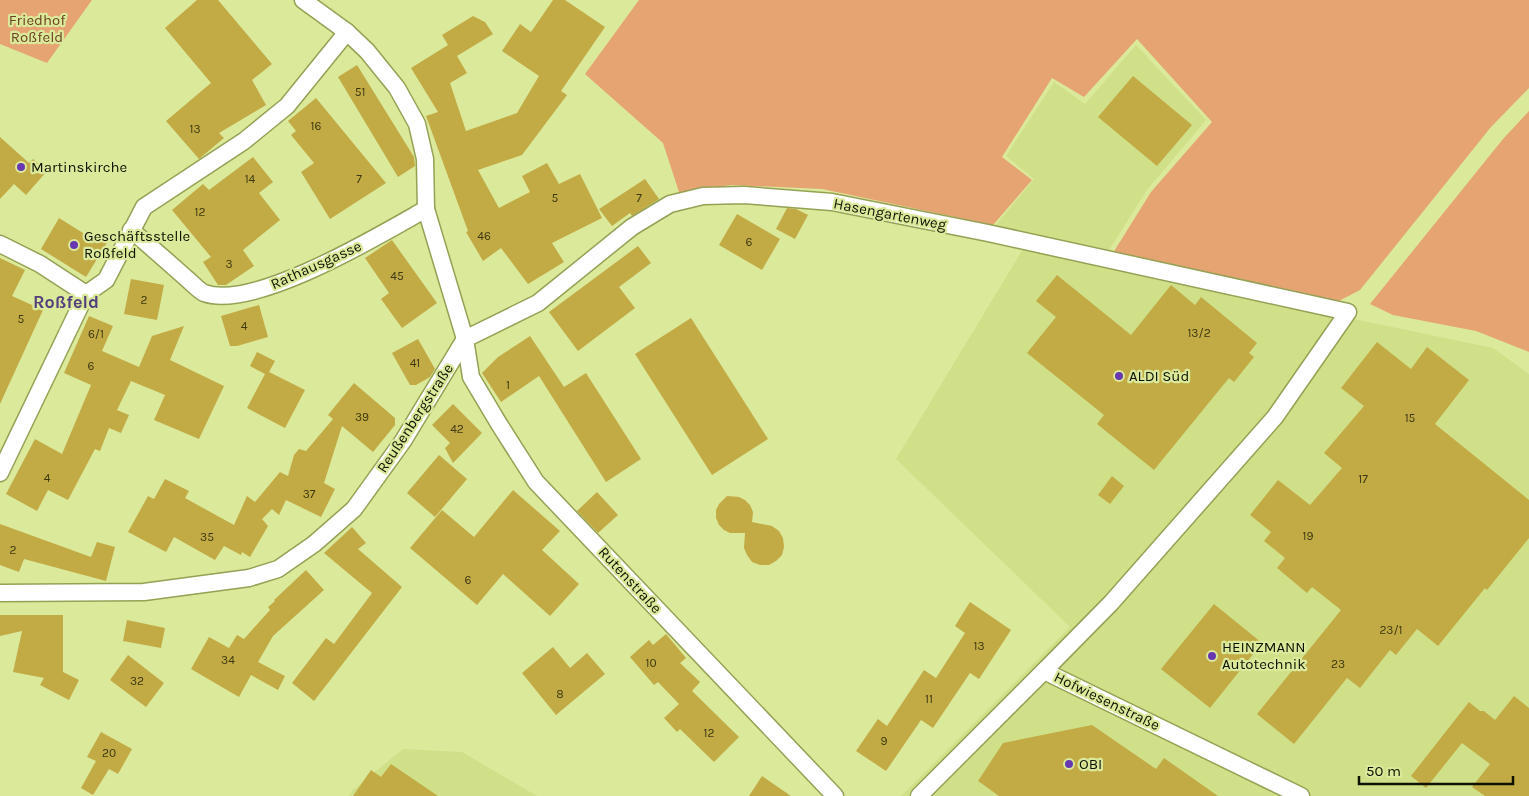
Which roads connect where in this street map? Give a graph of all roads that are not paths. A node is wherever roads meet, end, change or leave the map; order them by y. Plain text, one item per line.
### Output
1 (303, 0) edge
2 (347, 32) junction
3 (426, 209) junction
4 (131, 230) junction
5 (0, 244) edge
6 (86, 294) junction
7 (465, 339) junction
8 (2, 465) edge
9 (0, 593) edge
10 (1044, 671) junction
11 (835, 796) edge
12 (919, 796) edge
13 (1301, 796) edge

1 - 2 street
2 - 3 street
2 - 4 street
3 - 4 street, Rathausgasse
3 - 7 street
4 - 6 street
5 - 6 street
6 - 8 street
7 - 9 street, Reußenbergstraße
7 - 10 street, Hasengartenweg
7 - 11 street, Rutenstraße
10 - 12 street, Hofwiesenstraße
10 - 13 street, Hofwiesenstraße

